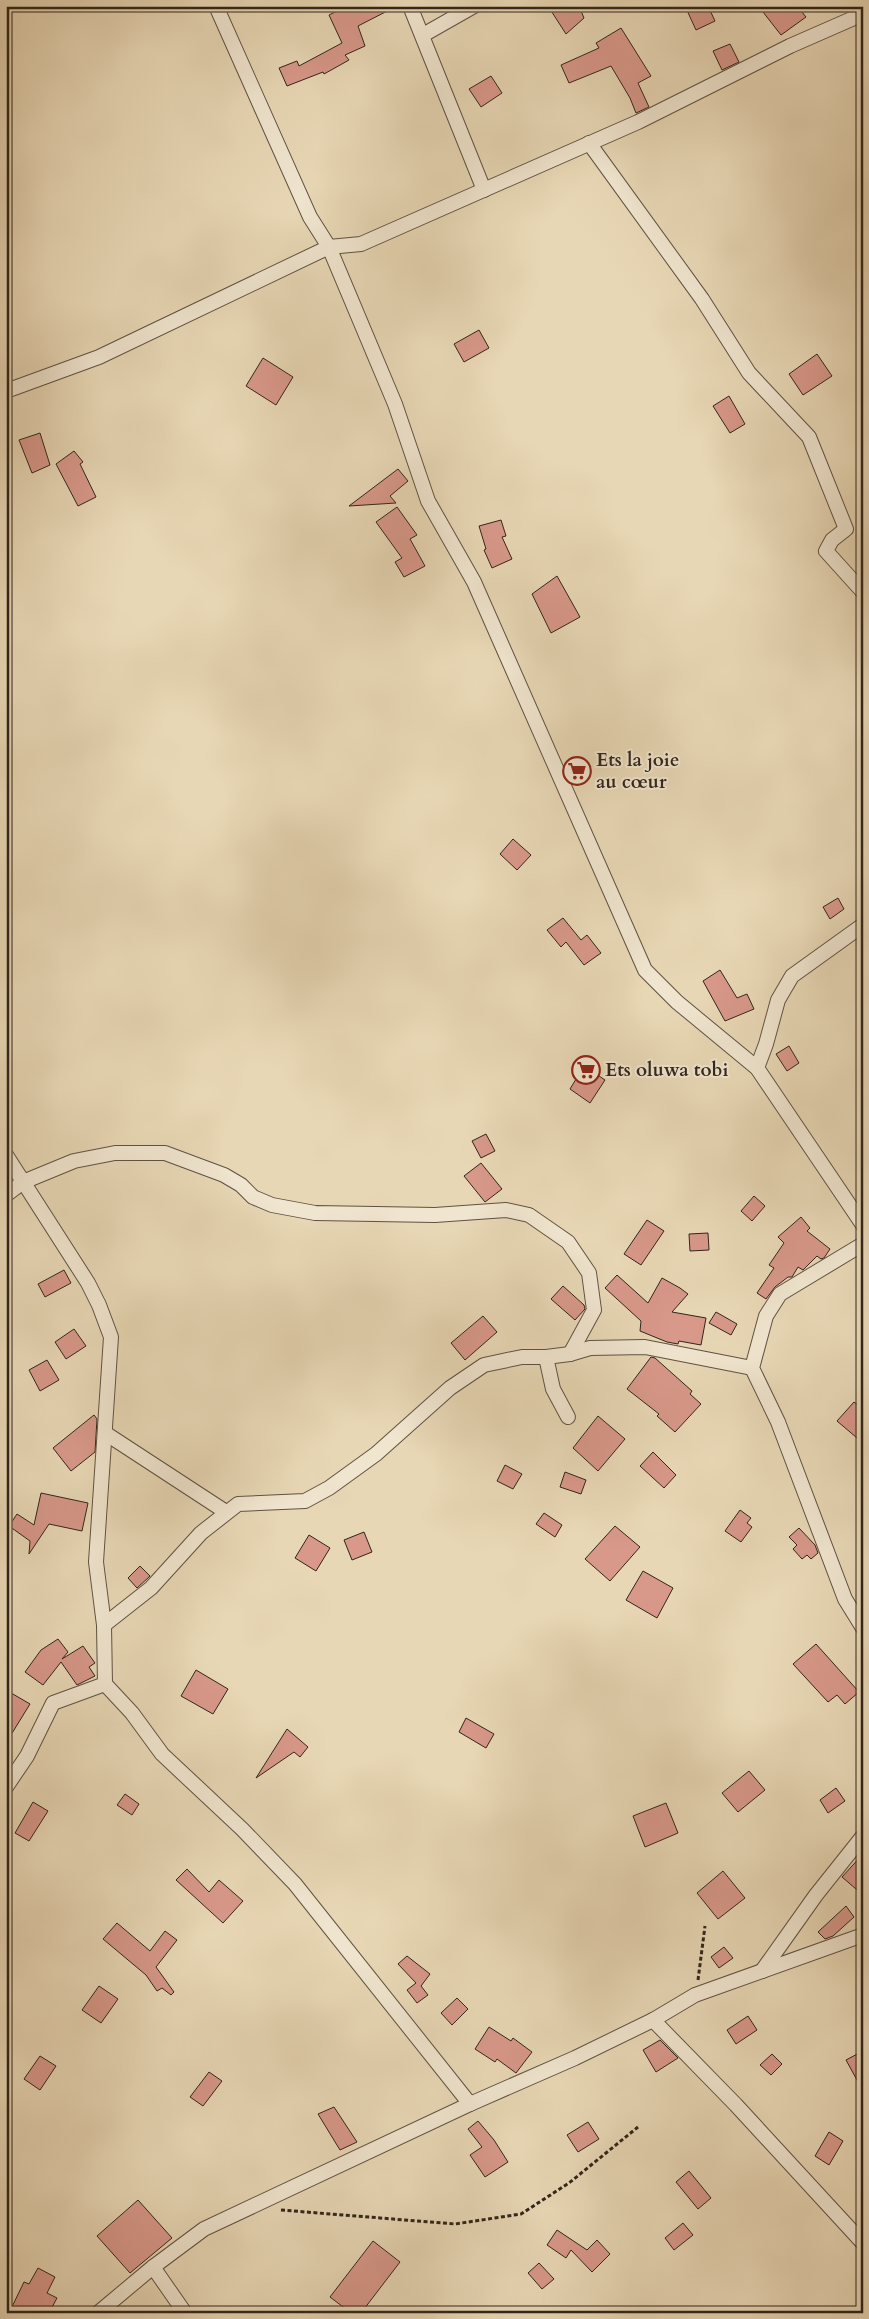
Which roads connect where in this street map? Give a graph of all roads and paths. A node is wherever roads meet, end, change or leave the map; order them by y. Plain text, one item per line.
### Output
1 (216, 6) edge
2 (410, 6) edge
3 (474, 6) edge
4 (863, 14) edge
5 (423, 35) junction
6 (589, 143) junction
7 (484, 190) junction
8 (310, 217) junction
9 (361, 244) junction
10 (329, 247) junction
11 (6, 391) edge
12 (863, 592) edge
13 (863, 925) edge
14 (757, 1068) junction
15 (6, 1155) edge
16 (23, 1182) junction
17 (6, 1195) edge
18 (863, 1225) edge
19 (863, 1244) edge
20 (570, 1354) junction
21 (546, 1357) junction
22 (752, 1368) junction
23 (568, 1417) dead end
24 (106, 1433) junction
25 (226, 1512) junction
26 (104, 1625) junction
27 (863, 1628) edge
28 (105, 1684) junction
29 (6, 1787) edge
30 (863, 1836) edge
31 (706, 1926) dead end
32 (863, 1935) edge
33 (762, 1970) junction
34 (695, 1995) junction
35 (653, 2020) junction
36 (470, 2104) junction
37 (638, 2127) dead end
38 (253, 2207) junction
39 (863, 2244) edge
40 (153, 2267) junction
41 (98, 2313) edge
42 (185, 2313) edge

1 - 8 street
2 - 5 street
3 - 5 street
4 - 6 street
5 - 7 street
6 - 7 street
6 - 12 street
7 - 9 street
8 - 9 street
8 - 10 street
9 - 10 street
10 - 11 street
10 - 14 street
13 - 14 street
14 - 18 street
15 - 16 street
16 - 17 street
16 - 20 street
16 - 24 street
19 - 22 street
20 - 21 street
20 - 22 street
21 - 23 street
21 - 25 street
22 - 27 street
24 - 25 street
24 - 26 street
25 - 26 street
26 - 28 street
28 - 29 street
28 - 36 street
30 - 33 street
31 - 34 path
32 - 33 street
33 - 34 street
34 - 35 street
35 - 36 street
35 - 39 street
36 - 38 street
37 - 38 path
38 - 40 street
40 - 41 street
40 - 42 street

